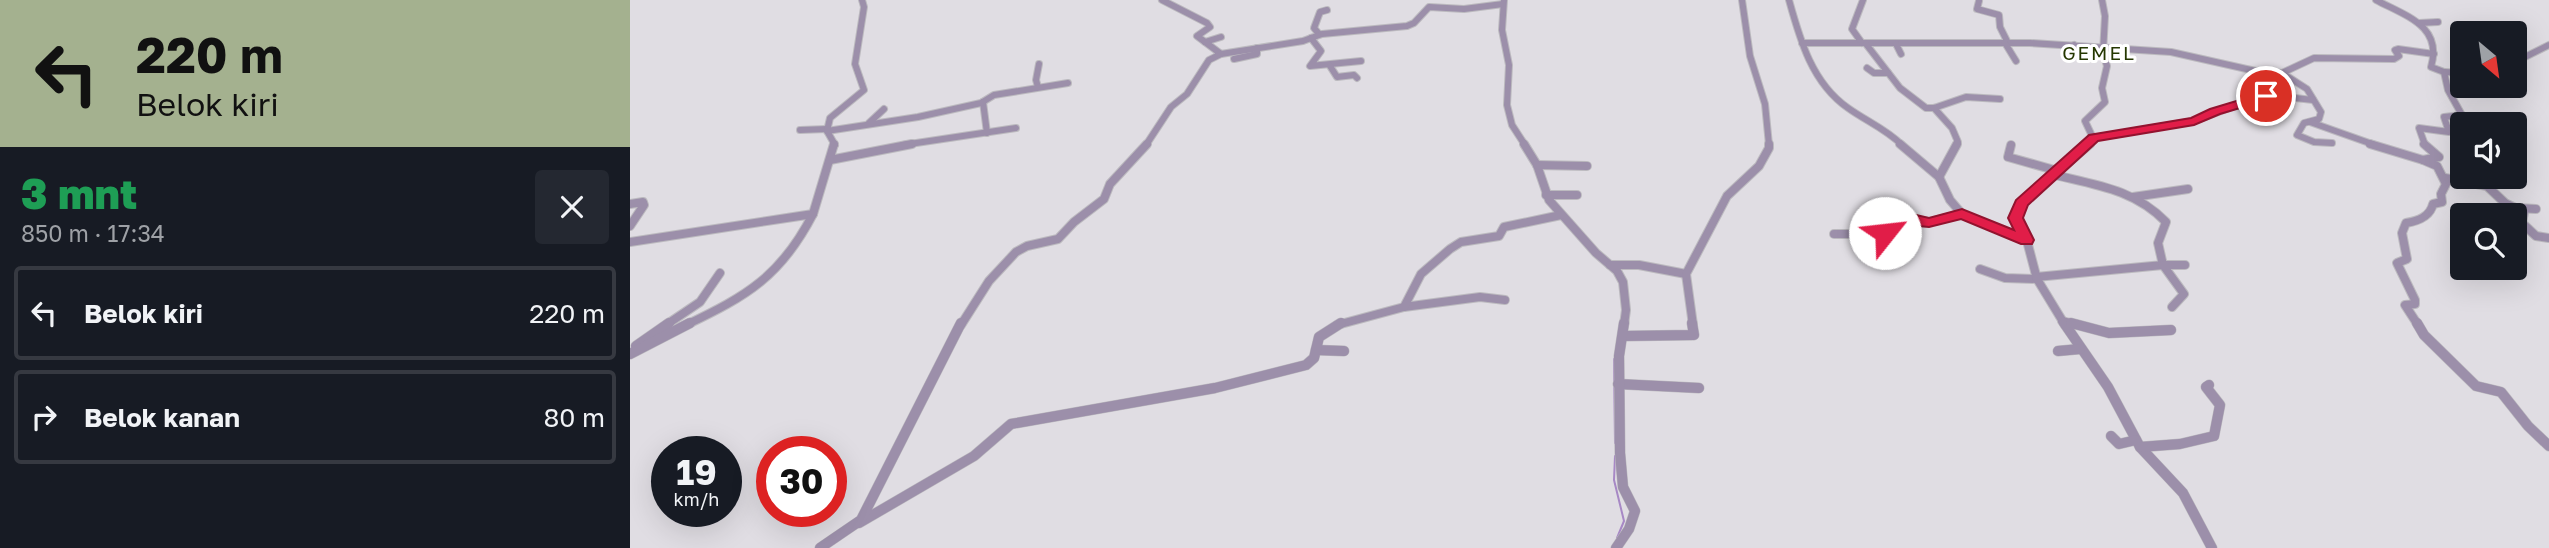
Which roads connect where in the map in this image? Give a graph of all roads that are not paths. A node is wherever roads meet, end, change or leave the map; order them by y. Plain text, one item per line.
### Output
1 (862, 0) edge
2 (1162, 0) edge
3 (1742, 0) edge
4 (1789, 0) edge
5 (1863, 0) edge
6 (2102, 0) edge
7 (2376, 0) edge
8 (1979, 1) edge
9 (1503, 2) edge
10 (1430, 4) edge
11 (1327, 10) dead end
12 (2438, 22) dead end
13 (2419, 23) junction
14 (1320, 34) junction
15 (1221, 37) dead end
16 (1311, 38) junction
17 (1205, 42) junction
18 (2003, 42) junction
19 (1802, 43) junction
20 (1864, 43) junction
21 (1896, 44) junction
22 (2074, 45) junction
23 (2549, 46) edge
24 (2102, 47) junction
25 (1257, 48) junction
26 (2088, 52) dead end
27 (1221, 54) junction
28 (1901, 54) dead end
29 (2434, 54) junction
30 (2527, 56) edge
31 (1234, 59) dead end
32 (1361, 61) dead end
33 (2016, 61) dead end
34 (1039, 64) dead end
35 (1330, 66) junction
36 (1867, 68) dead end
37 (2444, 72) junction
38 (2450, 72) edge
39 (1888, 73) junction
40 (2282, 73) junction
41 (1357, 78) dead end
42 (1068, 83) dead end
43 (1038, 87) junction
44 (2000, 99) dead end
45 (2249, 100) junction
46 (2313, 100) junction
47 (983, 102) junction
48 (1934, 108) junction
49 (884, 109) dead end
50 (2260, 111) dead end
51 (2459, 112) edge
52 (2450, 117) edge
53 (2310, 122) junction
54 (869, 123) junction
55 (1016, 128) dead end
56 (800, 130) dead end
57 (827, 130) junction
58 (2450, 130) edge
59 (2450, 130) edge
60 (987, 133) junction
61 (2094, 138) junction
62 (2332, 144) dead end
63 (2011, 145) dead end
64 (830, 160) junction
65 (2423, 160) junction
66 (1537, 165) junction
67 (1587, 166) dead end
68 (2057, 173) junction
69 (1939, 177) junction
70 (2445, 178) junction
71 (2188, 189) dead end
72 (1546, 195) junction
73 (1577, 195) dead end
74 (2133, 197) junction
75 (2507, 203) edge
76 (630, 204) edge
77 (2527, 208) edge
78 (2536, 209) dead end
79 (813, 214) junction
80 (1962, 214) junction
81 (1560, 215) junction
82 (630, 226) edge
83 (2527, 228) edge
84 (1834, 234) dead end
85 (2549, 238) edge
86 (2026, 240) junction
87 (630, 242) edge
88 (1610, 265) junction
89 (2163, 265) junction
90 (2185, 265) dead end
91 (1980, 269) dead end
92 (720, 273) dead end
93 (1686, 274) junction
94 (2036, 278) junction
95 (1505, 300) dead end
96 (1404, 307) junction
97 (2172, 307) dead end
98 (2062, 321) junction
99 (2171, 330) dead end
100 (1623, 336) junction
101 (2080, 349) junction
102 (633, 350) edge
103 (1316, 350) junction
104 (1344, 351) dead end
105 (2058, 351) dead end
106 (1618, 384) junction
107 (2210, 384) dead end
108 (1699, 388) dead end
109 (2111, 436) dead end
110 (2138, 444) junction
111 (2549, 446) edge
112 (859, 523) junction
113 (820, 548) edge
114 (1616, 548) edge
115 (2212, 548) edge

1 - 57 street
2 - 17 street
3 - 93 street
4 - 19 street
5 - 20 street
6 - 24 street
7 - 13 street
8 - 18 street
9 - 10 street
9 - 66 street
10 - 14 street
11 - 14 street
12 - 13 street
13 - 29 street
14 - 16 street
15 - 17 street
16 - 25 street
16 - 35 street
17 - 27 street
18 - 21 street
18 - 22 street
18 - 33 street
19 - 20 street
19 - 69 street
20 - 21 street
20 - 39 street
21 - 28 street
22 - 24 street
22 - 26 street
23 - 30 street
24 - 40 street
24 - 61 street
25 - 27 street
25 - 31 street
27 - 112 street
29 - 37 street
29 - 40 street
32 - 35 street
34 - 43 street
35 - 41 street
36 - 39 street
37 - 38 street
37 - 51 street
39 - 48 street
40 - 46 street
42 - 43 street
43 - 47 street
44 - 48 street
45 - 46 street
45 - 50 street
45 - 61 street
46 - 53 street
47 - 54 street
47 - 60 street
48 - 69 street
49 - 54 street
52 - 58 street
53 - 62 street
53 - 65 street
54 - 57 street
55 - 60 street
56 - 57 street
57 - 64 street
59 - 65 street
60 - 64 street
61 - 68 street
63 - 68 street
64 - 79 street
65 - 70 street
66 - 67 street
66 - 72 street
68 - 74 street
68 - 86 street
69 - 80 street
70 - 75 street
70 - 111 street
71 - 74 street
72 - 73 street
72 - 81 street
74 - 89 street
76 - 82 street
77 - 78 street
79 - 87 street
79 - 102 street
80 - 84 street
80 - 86 street
81 - 88 street
81 - 96 street
83 - 85 street
86 - 94 street
88 - 93 street
88 - 100 street
89 - 90 street
89 - 94 street
89 - 97 street
91 - 94 street
92 - 102 street
93 - 100 street
94 - 98 street
95 - 96 street
96 - 103 street
98 - 99 street
98 - 101 street
100 - 106 street
101 - 105 street
101 - 110 street
103 - 104 street
103 - 112 street
106 - 108 street
106 - 114 street
107 - 110 street
109 - 110 street
110 - 115 street
112 - 113 street

